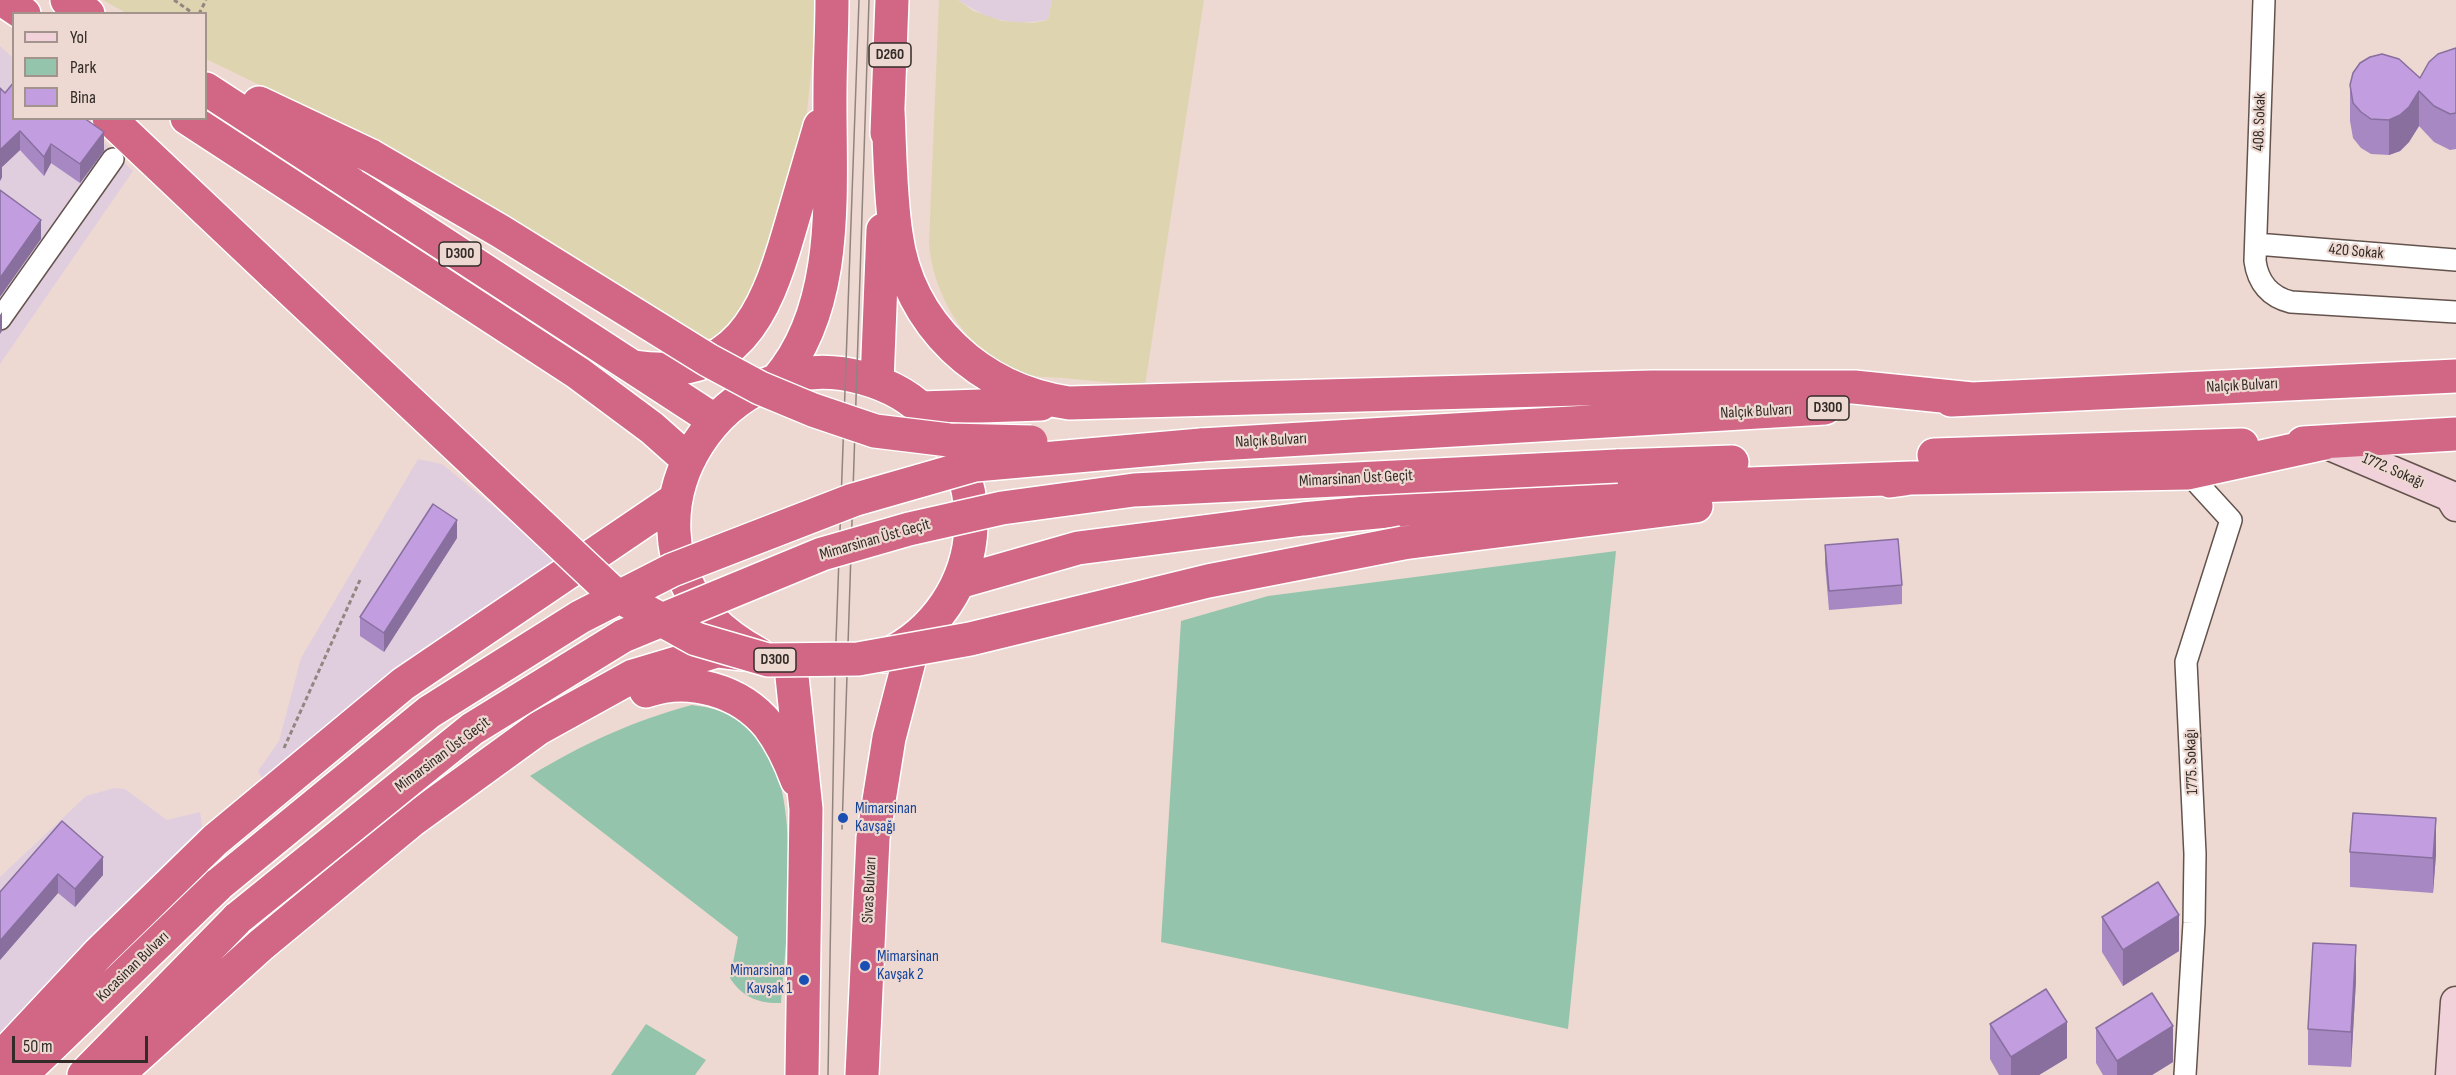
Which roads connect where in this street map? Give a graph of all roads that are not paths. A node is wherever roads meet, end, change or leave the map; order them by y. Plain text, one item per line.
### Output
1 (3, 0) edge
2 (66, 0) edge
3 (832, 0) edge
4 (892, 0) edge
5 (2264, 0) edge
6 (21, 12) edge
7 (85, 12) edge
8 (0, 17) edge
9 (12, 27) edge
10 (207, 78) edge
11 (207, 90) edge
12 (830, 93) junction
13 (888, 111) junction
14 (111, 120) edge
15 (190, 120) edge
16 (113, 159) dead end
17 (2256, 244) junction
18 (2456, 260) edge
19 (2456, 312) edge
20 (0, 319) edge
21 (633, 366) junction
22 (2456, 376) edge
23 (777, 380) junction
24 (878, 382) junction
25 (1972, 399) junction
26 (1070, 403) junction
27 (921, 408) junction
28 (714, 420) junction
29 (2456, 434) edge
30 (2325, 442) junction
31 (1201, 445) junction
32 (688, 460) junction
33 (2188, 472) junction
34 (1912, 478) junction
35 (676, 499) junction
36 (2456, 506) edge
37 (959, 582) junction
38 (915, 638) junction
39 (776, 662) junction
40 (539, 728) junction
41 (806, 809) junction
42 (2456, 1002) edge
43 (0, 1059) edge
44 (21, 1075) edge
45 (84, 1075) edge
46 (117, 1075) edge
47 (802, 1075) edge
48 (862, 1075) edge
49 (2185, 1075) edge
50 (2451, 1075) edge

1 - 6 highway
2 - 7 highway
3 - 12 highway
4 - 13 highway, D260
5 - 17 street, 408. Sokak
8 - 9 highway
10 - 31 highway, D300, bridge
11 - 21 highway, D300
12 - 21 highway
12 - 23 highway
13 - 24 highway
13 - 26 highway
14 - 34 highway, D300, bridge
15 - 32 highway, D300
16 - 20 street
17 - 18 street, 420 Sokak
17 - 19 street, 408. Sokak
21 - 28 highway, D300
22 - 25 highway, Nalçık Bulvarı / D300
23 - 24 highway
23 - 28 highway
24 - 27 highway
25 - 26 highway
25 - 31 highway, Nalçık Bulvarı / D300
26 - 27 highway
27 - 37 highway
28 - 32 highway
29 - 30 highway
30 - 33 highway
30 - 36 street, 1772. Sokağı
30 - 45 highway, Mimarsinan Üst Geçit, bridge
31 - 44 highway, Kocasinan Bulvarı, bridge
32 - 35 highway
33 - 34 highway
33 - 49 street, 1775. Sokağı
34 - 37 highway
35 - 39 highway
35 - 43 highway
37 - 38 highway
38 - 39 highway
38 - 48 highway, Sivas Bulvarı
39 - 40 highway
39 - 41 highway
40 - 41 highway
40 - 46 highway
41 - 47 highway
42 - 50 street

